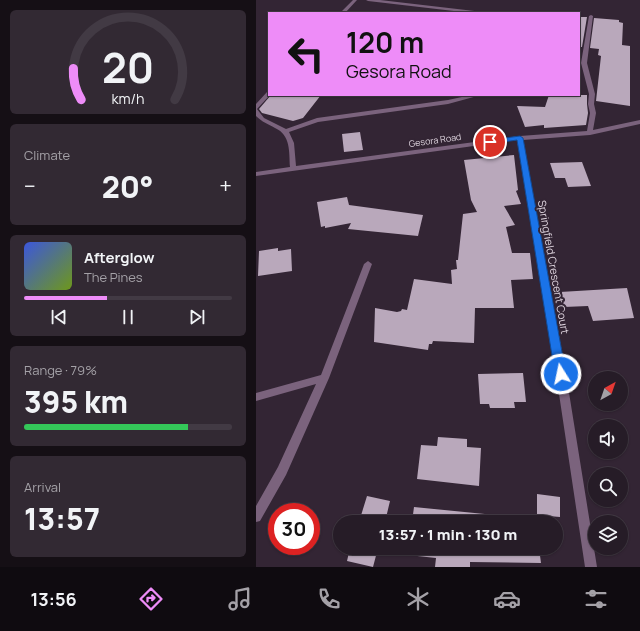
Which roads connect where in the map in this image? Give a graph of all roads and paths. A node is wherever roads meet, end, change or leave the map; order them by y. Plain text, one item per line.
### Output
1 (355, 0) edge
2 (368, 0) edge
3 (343, 12) edge
4 (474, 12) edge
5 (592, 16) dead end
6 (268, 94) edge
7 (474, 96) edge
8 (256, 110) edge
9 (640, 122) edge
10 (285, 132) junction
11 (590, 133) junction
12 (520, 138) junction
13 (293, 168) junction
14 (256, 174) edge
15 (368, 264) dead end
16 (324, 378) junction
17 (256, 397) edge
18 (256, 517) edge
19 (591, 567) edge

1 - 3 street
2 - 4 street
5 - 11 street
6 - 8 street
7 - 10 street
8 - 10 street
9 - 11 street, Gesora Road
10 - 13 street
11 - 12 street, Gesora Road
12 - 13 street, Gesora Road
12 - 19 street, Springfield Crescent Court
13 - 14 street, Gesora Road
15 - 16 street
16 - 17 street
16 - 18 street

